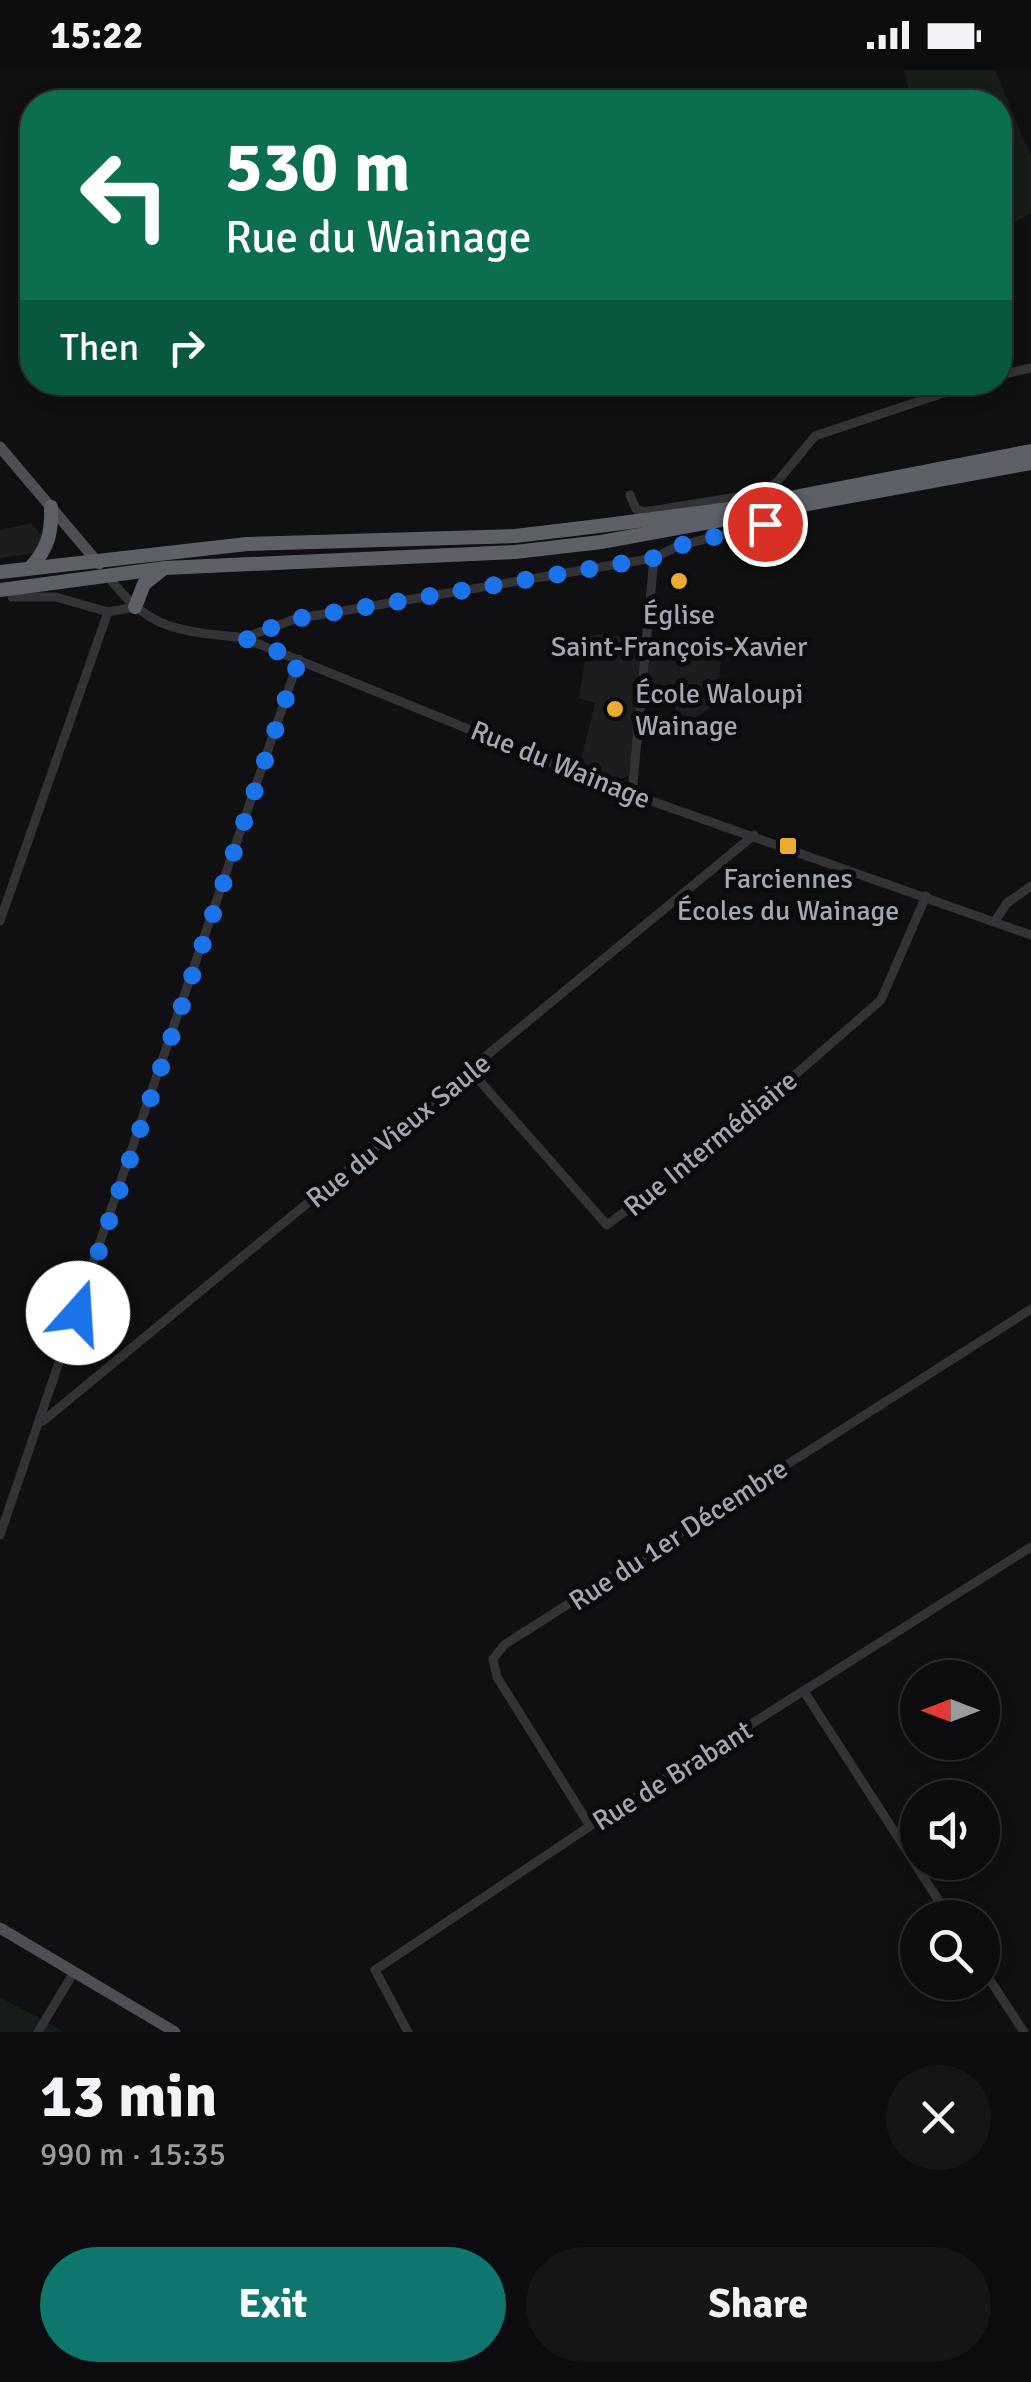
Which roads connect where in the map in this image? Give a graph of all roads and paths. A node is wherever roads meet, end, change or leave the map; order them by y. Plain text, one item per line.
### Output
1 (935, 395) edge
2 (0, 447) edge
3 (1031, 451) edge
4 (1031, 463) edge
5 (630, 494) dead end
6 (51, 507) junction
7 (765, 524) dead end
8 (654, 558) junction
9 (96, 560) junction
10 (31, 568) junction
11 (165, 568) junction
12 (0, 572) edge
13 (107, 575) junction
14 (6, 594) edge
15 (135, 607) junction
16 (108, 612) junction
17 (244, 638) junction
18 (299, 660) junction
19 (632, 794) junction
20 (754, 836) junction
21 (1031, 886) edge
22 (926, 896) junction
23 (0, 921) edge
24 (994, 922) junction
25 (1031, 934) edge
26 (470, 1070) junction
27 (1031, 1308) edge
28 (41, 1422) junction
29 (0, 1535) edge
30 (1031, 1547) edge
31 (805, 1693) junction
32 (590, 1826) junction
33 (938, 1900) edge
34 (0, 1928) edge
35 (74, 1972) junction
36 (1000, 1995) edge
37 (38, 2032) edge
38 (176, 2032) edge
39 (408, 2032) edge
40 (1024, 2032) edge

1 - 5 street
2 - 6 main road
3 - 9 highway
4 - 11 highway
6 - 9 main road
6 - 10 highway
7 - 8 street
8 - 17 street
8 - 19 street
9 - 10 highway
9 - 13 main road
10 - 12 highway
11 - 13 highway
11 - 15 highway
13 - 14 highway
13 - 15 street, Rue du Wainage
14 - 16 street
15 - 16 street
15 - 17 street, Rue du Wainage
16 - 23 street
17 - 18 street, Rue du Wainage
18 - 19 street, Rue du Wainage
18 - 28 street
19 - 20 street, Rue du Wainage
20 - 22 street, Rue du Wainage
20 - 26 street, Rue du Vieux Saule
21 - 24 street
22 - 24 street, Rue du Wainage
22 - 26 street, Rue Intermédiaire
24 - 25 street, Rue du Wainage
26 - 28 street, Rue du Vieux Saule
27 - 32 street, Rue du 1er Décembre
28 - 29 street
30 - 31 street, Rue de Brabant
31 - 32 street, Rue de Brabant
31 - 33 street
32 - 39 street, Rue de Brabant
34 - 35 main road
35 - 37 street
35 - 38 main road
36 - 40 street

